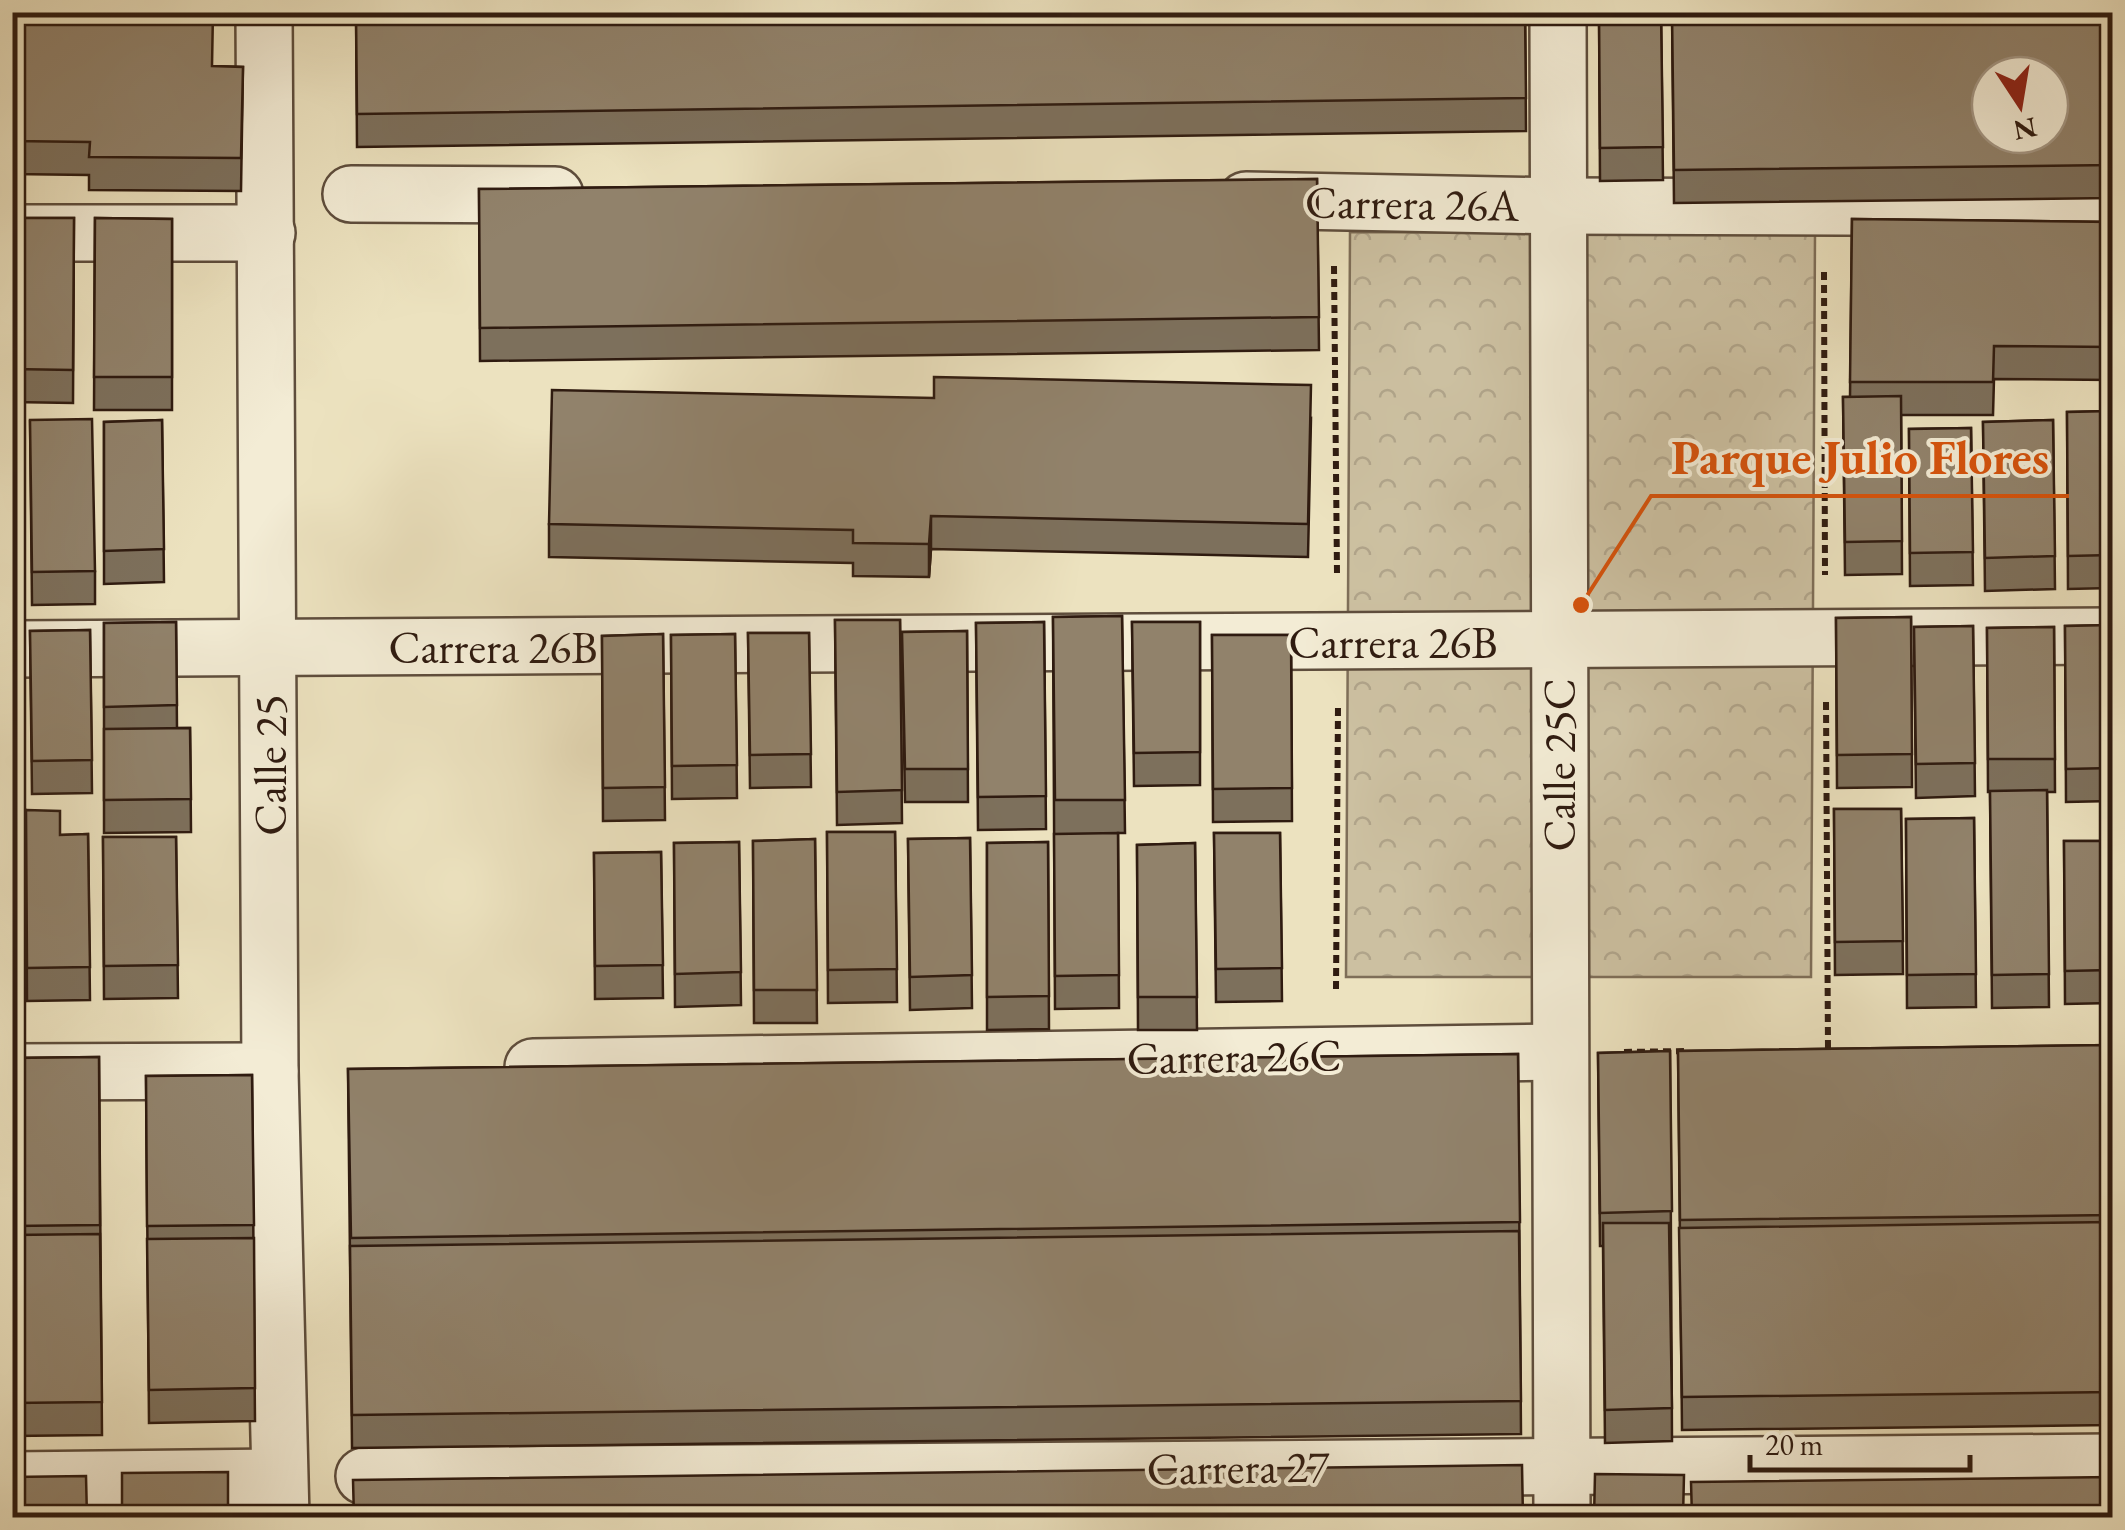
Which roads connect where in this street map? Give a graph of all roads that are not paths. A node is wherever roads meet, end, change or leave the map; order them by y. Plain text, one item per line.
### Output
1 (264, 12) edge
2 (1558, 12) edge
3 (351, 194) dead end
4 (606, 196) edge
5 (1196, 200) edge
6 (1558, 206) junction
7 (2112, 208) edge
8 (268, 232) junction
9 (12, 233) edge
10 (2112, 636) edge
11 (1558, 642) junction
12 (270, 648) junction
13 (12, 649) edge
14 (1560, 1052) junction
15 (474, 1068) edge
16 (270, 1070) junction
17 (12, 1072) edge
18 (2112, 1462) edge
19 (1562, 1464) junction
20 (364, 1476) edge
21 (12, 1480) edge
22 (280, 1497) edge
23 (1562, 1518) edge

1 - 8 street, Calle 25
2 - 6 street, Calle 25C
3 - 4 street
5 - 6 street, Carrera 26A
6 - 7 street, Carrera 26A
6 - 11 street, Calle 25C
8 - 9 street
8 - 12 street, Calle 25
10 - 11 street, Carrera 26B
11 - 12 street, Carrera 26B
11 - 14 street, Calle 25C
12 - 13 street, Carrera 26B
12 - 16 street, Calle 25
14 - 15 street, Carrera 26C
14 - 19 street, Calle 25C
16 - 17 street
16 - 22 street, Calle 25
18 - 19 street, Carrera 27
19 - 20 street, Carrera 27
19 - 23 street, Calle 25C
21 - 22 street

